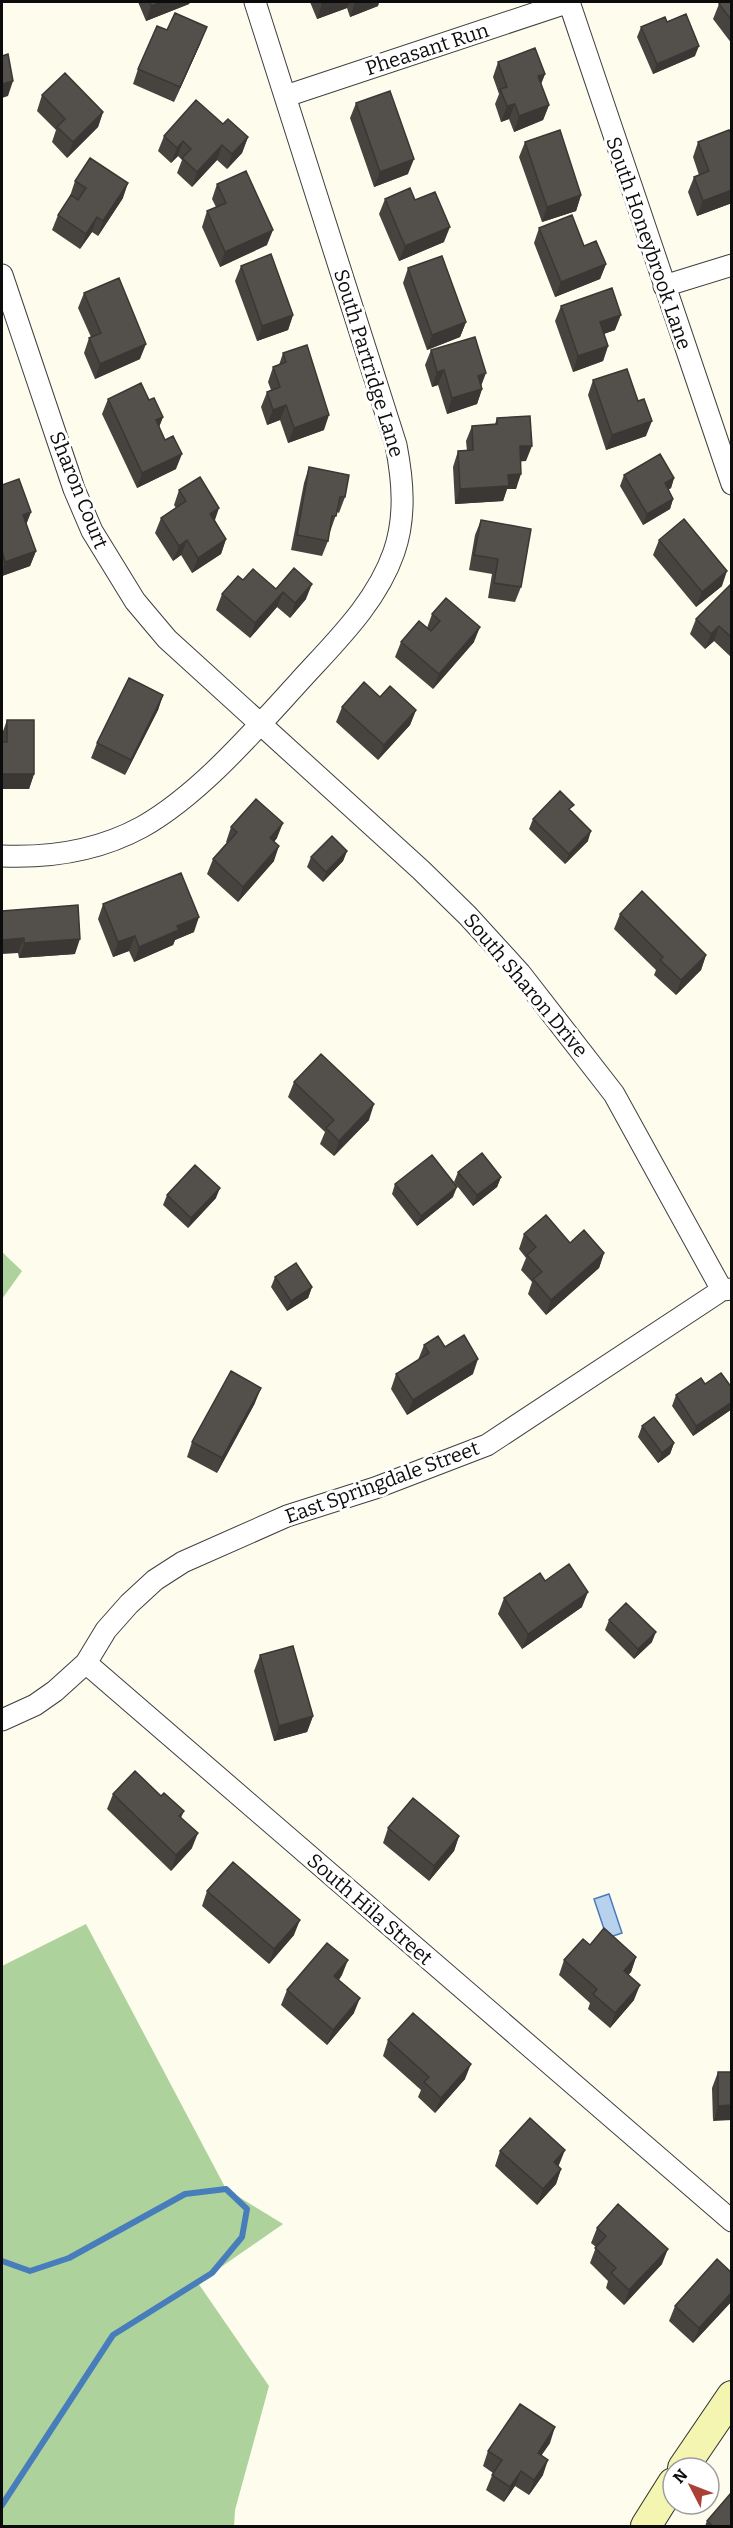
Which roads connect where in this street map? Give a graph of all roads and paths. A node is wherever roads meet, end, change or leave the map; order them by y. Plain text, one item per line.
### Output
1 (255, 2) edge
2 (569, 2) edge
3 (286, 96) junction
4 (732, 265) edge
5 (2, 275) edge
6 (664, 286) junction
7 (732, 484) edge
8 (260, 724) junction
9 (2, 856) edge
10 (727, 1289) edge
11 (86, 1663) junction
12 (2, 1720) edge
13 (732, 2221) edge
14 (732, 2396) edge
15 (691, 2456) edge
16 (661, 2502) edge
17 (646, 2526) edge

1 - 3 street, South Partridge Lane
2 - 3 street, Pheasant Run
2 - 6 street, South Honeybrook Lane
3 - 8 street, South Partridge Lane
4 - 6 street
5 - 8 street, Sharon Court
6 - 7 street, South Honeybrook Lane
8 - 9 street, South Partridge Lane
8 - 10 street, South Sharon Drive
10 - 11 street, East Springdale Street
11 - 12 street
11 - 13 street, South Hila Street
14 - 15 street
16 - 17 street

